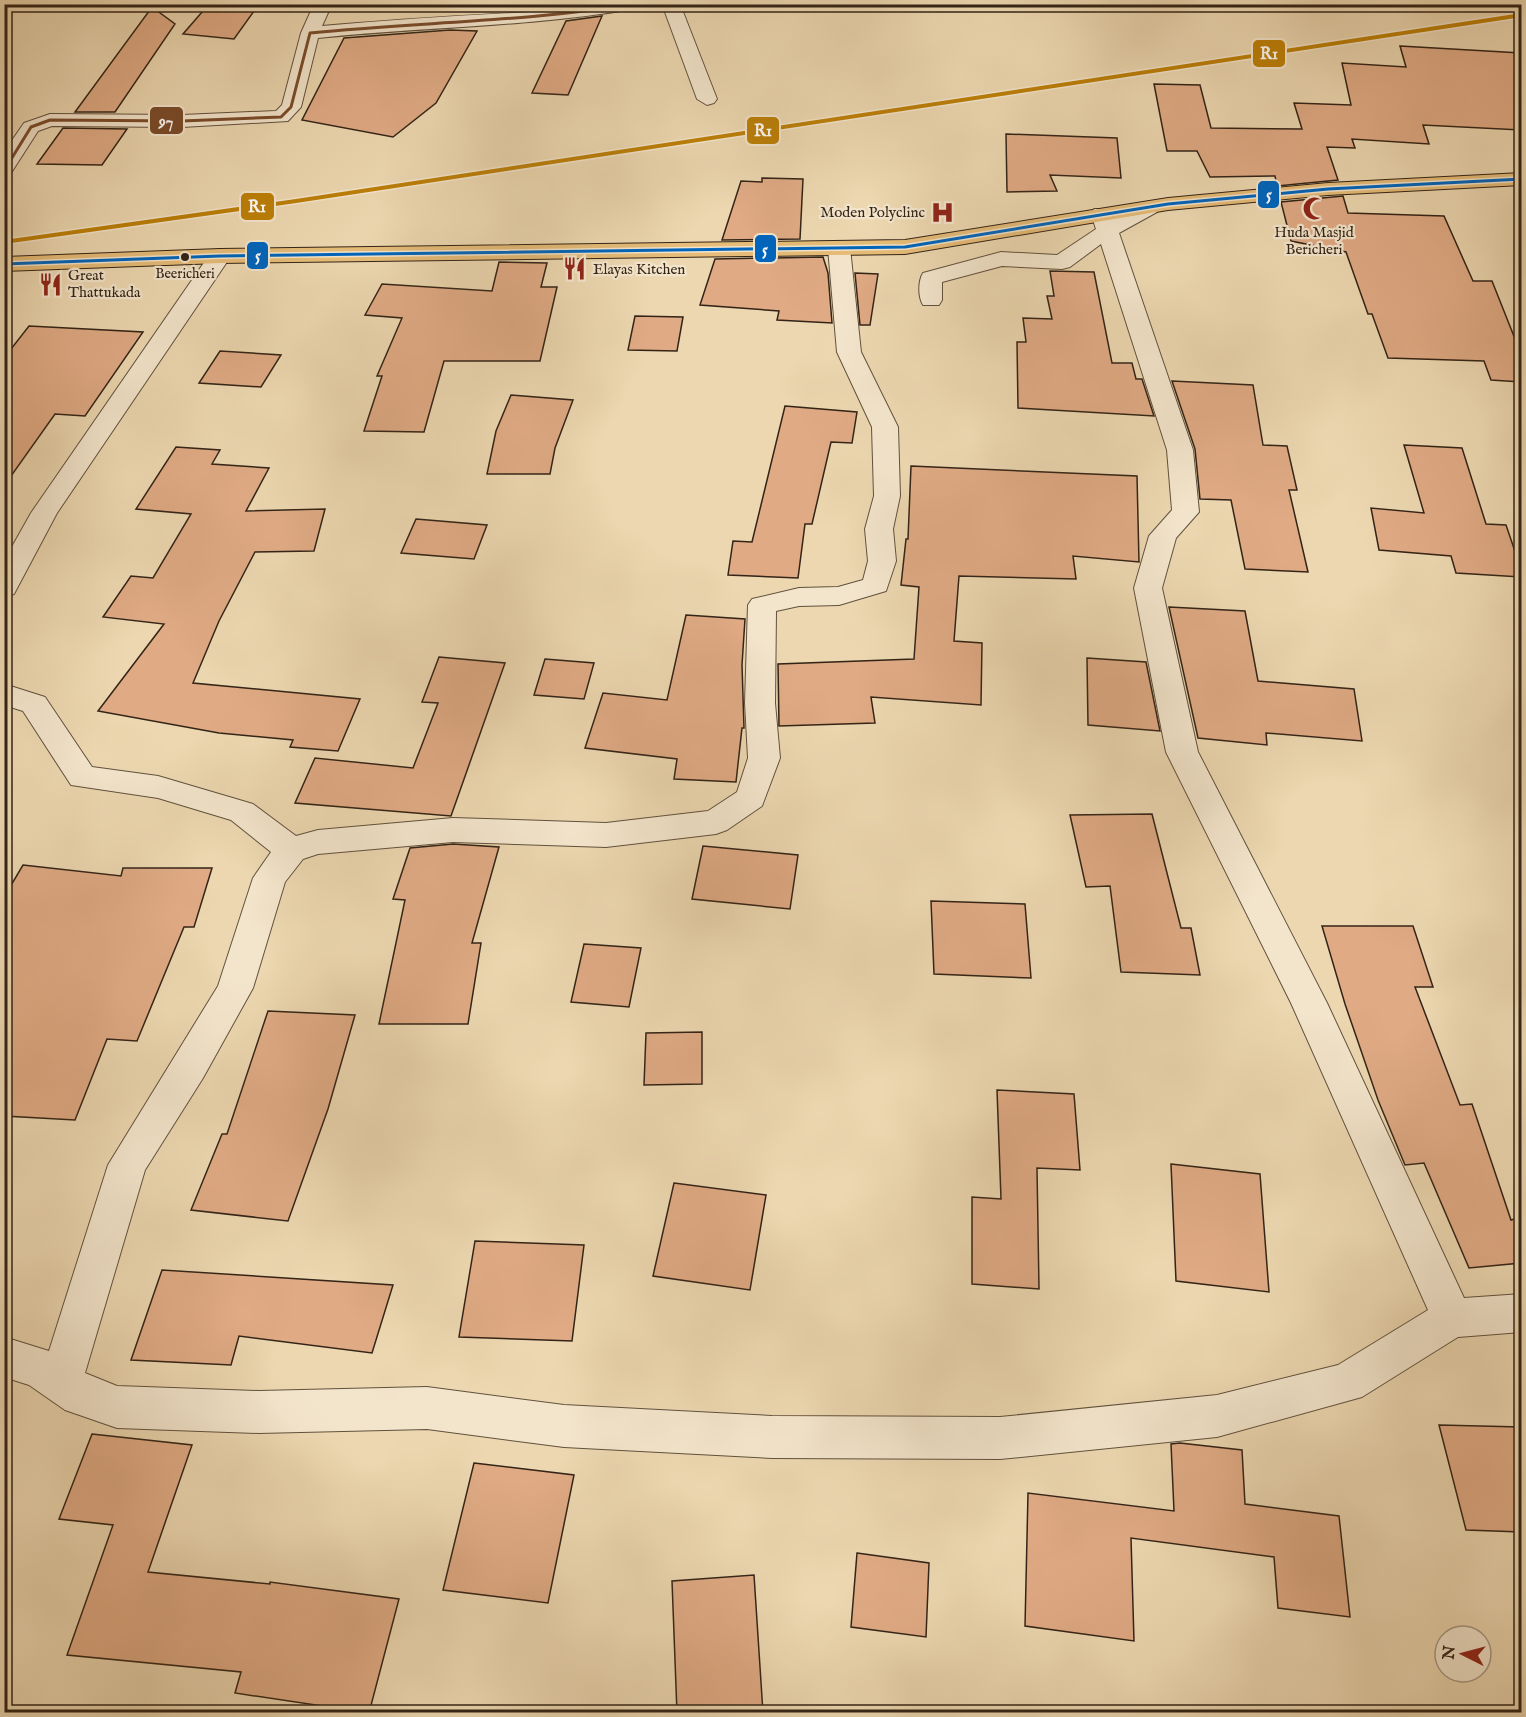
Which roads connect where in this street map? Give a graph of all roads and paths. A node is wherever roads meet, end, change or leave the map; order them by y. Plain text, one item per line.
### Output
1 (323, 4) edge
2 (633, 4) edge
3 (671, 4) edge
4 (310, 33) junction
5 (707, 99) dead end
6 (4, 170) edge
7 (1521, 179) edge
8 (1149, 207) joint
9 (1105, 223) junction
10 (839, 248) junction
11 (220, 256) junction
12 (4, 264) edge
13 (931, 300) dead end
14 (4, 588) edge
15 (4, 694) edge
16 (291, 850) junction
17 (1521, 1313) edge
18 (1452, 1318) junction
19 (4, 1357) edge
20 (61, 1382) junction

1 - 4 street
2 - 4 street
3 - 5 street
4 - 6 street
7 - 8 main road
8 - 9 street
9 - 10 main road
9 - 13 street
9 - 18 street
10 - 11 main road
10 - 16 street
11 - 12 main road
11 - 14 street
15 - 16 street
16 - 20 street
17 - 18 street
18 - 20 street
19 - 20 street

